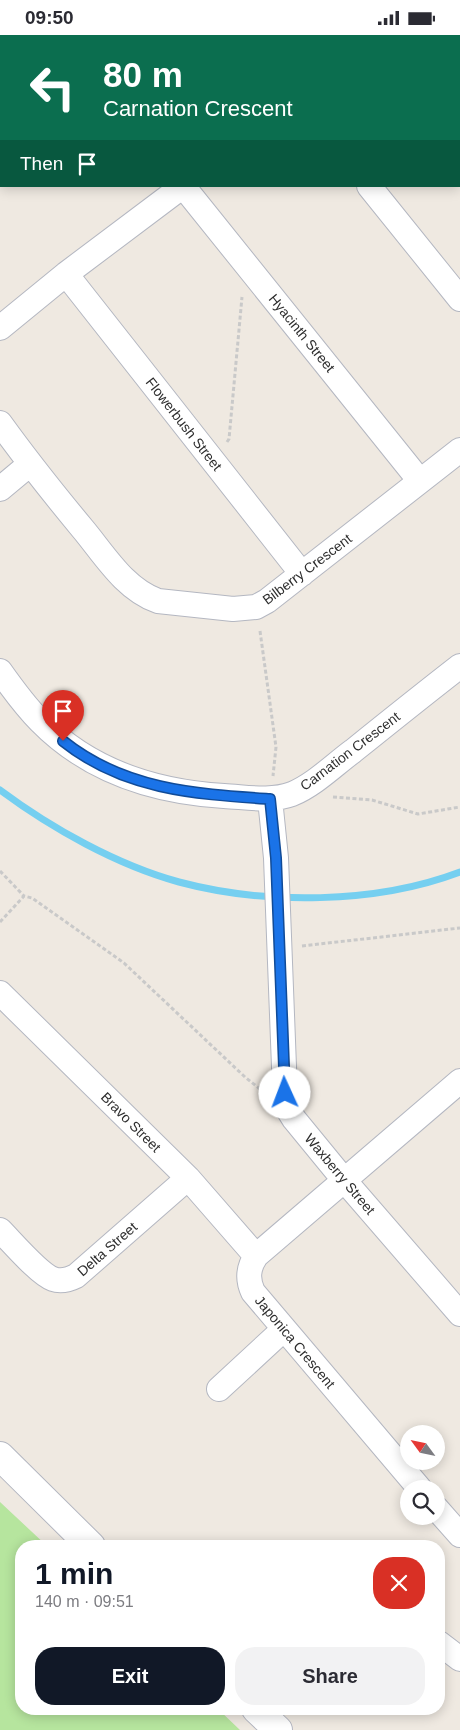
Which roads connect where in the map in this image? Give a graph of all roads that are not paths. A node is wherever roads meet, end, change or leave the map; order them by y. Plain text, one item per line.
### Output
1 (182, 187) edge
2 (184, 187) edge
3 (370, 187) edge
4 (66, 274) junction
5 (460, 299) edge
6 (0, 328) edge
7 (0, 423) edge
8 (460, 450) edge
9 (30, 465) junction
10 (420, 481) junction
11 (0, 489) edge
12 (302, 574) junction
13 (460, 666) edge
14 (0, 671) edge
15 (281, 796) junction
16 (0, 993) edge
17 (456, 1092) edge
18 (188, 1179) junction
19 (344, 1180) junction
20 (0, 1230) edge
21 (256, 1256) junction
22 (460, 1314) edge
23 (284, 1329) junction
24 (219, 1389) dead end
25 (0, 1456) edge
26 (412, 1480) edge
27 (445, 1518) edge
28 (460, 1535) edge
29 (85, 1540) edge
30 (445, 1648) edge
31 (460, 1659) edge
32 (262, 1715) edge
33 (278, 1730) edge

1 - 4 street
2 - 10 street, Hyacinth Street
3 - 5 street
4 - 6 street
4 - 12 street, Flowerbush Street
7 - 9 street, Bilberry Crescent
8 - 10 street, Bilberry Crescent
9 - 11 street
9 - 12 street, Bilberry Crescent
10 - 12 street, Bilberry Crescent
13 - 15 street, Carnation Crescent
14 - 15 street
15 - 19 street, Waxberry Street
16 - 18 street, Bravo Street
17 - 19 street
18 - 20 street, Delta Street
18 - 21 street, Bravo Street
19 - 21 street
19 - 22 street, Waxberry Street
21 - 23 street, Japonica Crescent
23 - 24 street
23 - 26 street, Japonica Crescent
25 - 29 street
27 - 28 street
30 - 31 street
32 - 33 street

